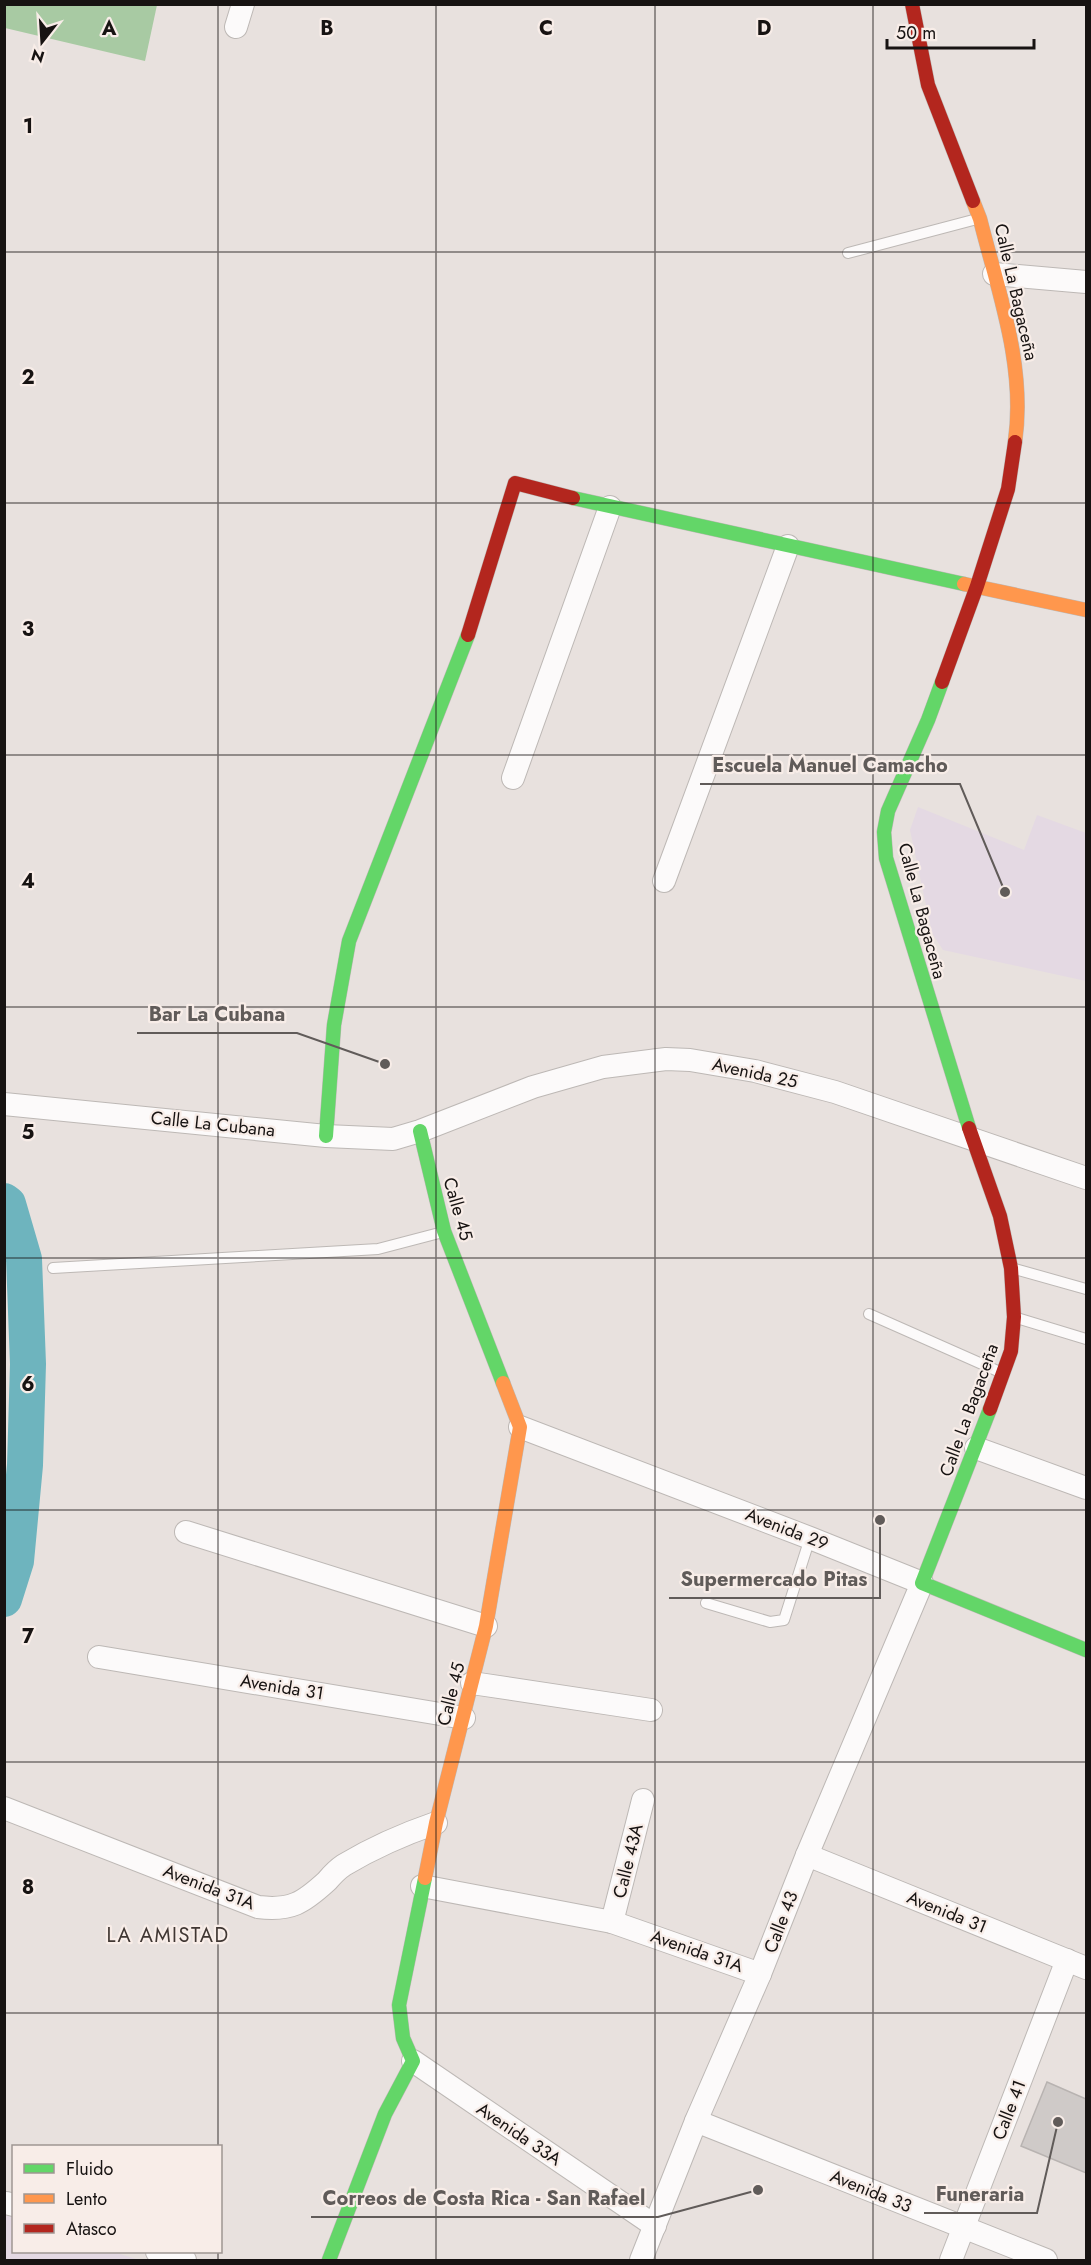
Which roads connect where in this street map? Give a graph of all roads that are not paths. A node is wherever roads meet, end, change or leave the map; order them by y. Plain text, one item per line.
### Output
1 (243, 4) edge
2 (912, 4) edge
3 (236, 27) dead end
4 (980, 219) junction
5 (848, 254) dead end
6 (994, 274) junction
7 (1086, 282) edge
8 (610, 507) junction
9 (788, 546) junction
10 (977, 586) junction
11 (1086, 610) edge
12 (513, 778) dead end
13 (664, 881) dead end
14 (4, 1104) edge
15 (420, 1131) junction
16 (326, 1136) junction
17 (973, 1140) junction
18 (1086, 1178) edge
19 (444, 1231) junction
20 (53, 1268) dead end
21 (1011, 1268) junction
22 (1086, 1289) edge
23 (869, 1314) dead end
24 (1014, 1317) junction
25 (1086, 1339) edge
26 (1003, 1374) junction
27 (520, 1427) junction
28 (976, 1448) junction
29 (1086, 1488) edge
30 (186, 1532) dead end
31 (810, 1538) junction
32 (922, 1583) junction
33 (706, 1603) dead end
34 (486, 1626) junction
35 (1086, 1650) edge
36 (99, 1657) dead end
37 (472, 1683) junction
38 (651, 1710) dead end
39 (464, 1718) junction
40 (643, 1800) dead end
41 (4, 1808) edge
42 (436, 1823) junction
43 (807, 1855) junction
44 (422, 1886) junction
45 (612, 1922) junction
46 (1077, 1964) edge
47 (760, 1974) junction
48 (413, 2061) junction
49 (696, 2121) junction
50 (656, 2226) junction
51 (964, 2228) junction
52 (160, 2253) edge
53 (185, 2260) edge
54 (329, 2260) edge
55 (641, 2260) edge
56 (951, 2260) edge
57 (1046, 2260) edge

1 - 3 street
2 - 4 street, Calle La Bagaceña
4 - 5 lane
4 - 6 street, Calle La Bagaceña
6 - 7 street
6 - 10 street, Calle La Bagaceña
8 - 9 street
8 - 12 street
8 - 16 street
9 - 10 street
9 - 13 street
10 - 11 street
10 - 17 street, Calle La Bagaceña
14 - 16 street, Calle La Cubana
15 - 16 street, Calle La Cubana
15 - 17 street, Avenida 25
15 - 19 street, Calle 45
17 - 18 street, Avenida 25
17 - 21 street, Calle La Bagaceña
19 - 20 lane
19 - 27 street, Calle 45
21 - 22 lane
21 - 24 street, Calle La Bagaceña
23 - 26 lane
24 - 25 lane
24 - 26 street, Calle La Bagaceña
26 - 28 street, Calle La Bagaceña
27 - 31 street, Avenida 29
27 - 34 street, Calle 45
28 - 29 street
28 - 32 street, Calle La Bagaceña
30 - 34 street
31 - 32 street, Avenida 29
31 - 33 lane
32 - 35 street, Avenida 29
32 - 43 street, Calle 43
34 - 37 street, Calle 45
36 - 39 street, Avenida 31
37 - 38 street
37 - 39 street, Calle 45
39 - 42 street, Calle 45
40 - 45 street, Calle 43A
41 - 42 street, Avenida 31A
42 - 44 street, Calle 45
43 - 46 street, Avenida 31
43 - 47 street, Calle 43
44 - 45 street, Avenida 31A
44 - 48 street, Calle 45
45 - 47 street, Avenida 31A
46 - 51 street, Calle 41
47 - 49 street, Calle 43
48 - 50 street, Avenida 33A
48 - 54 street
49 - 50 street, Calle 43
49 - 51 street, Avenida 33
50 - 55 street, Calle 43
51 - 56 street, Calle 41
51 - 57 street, Avenida 33
52 - 53 street

